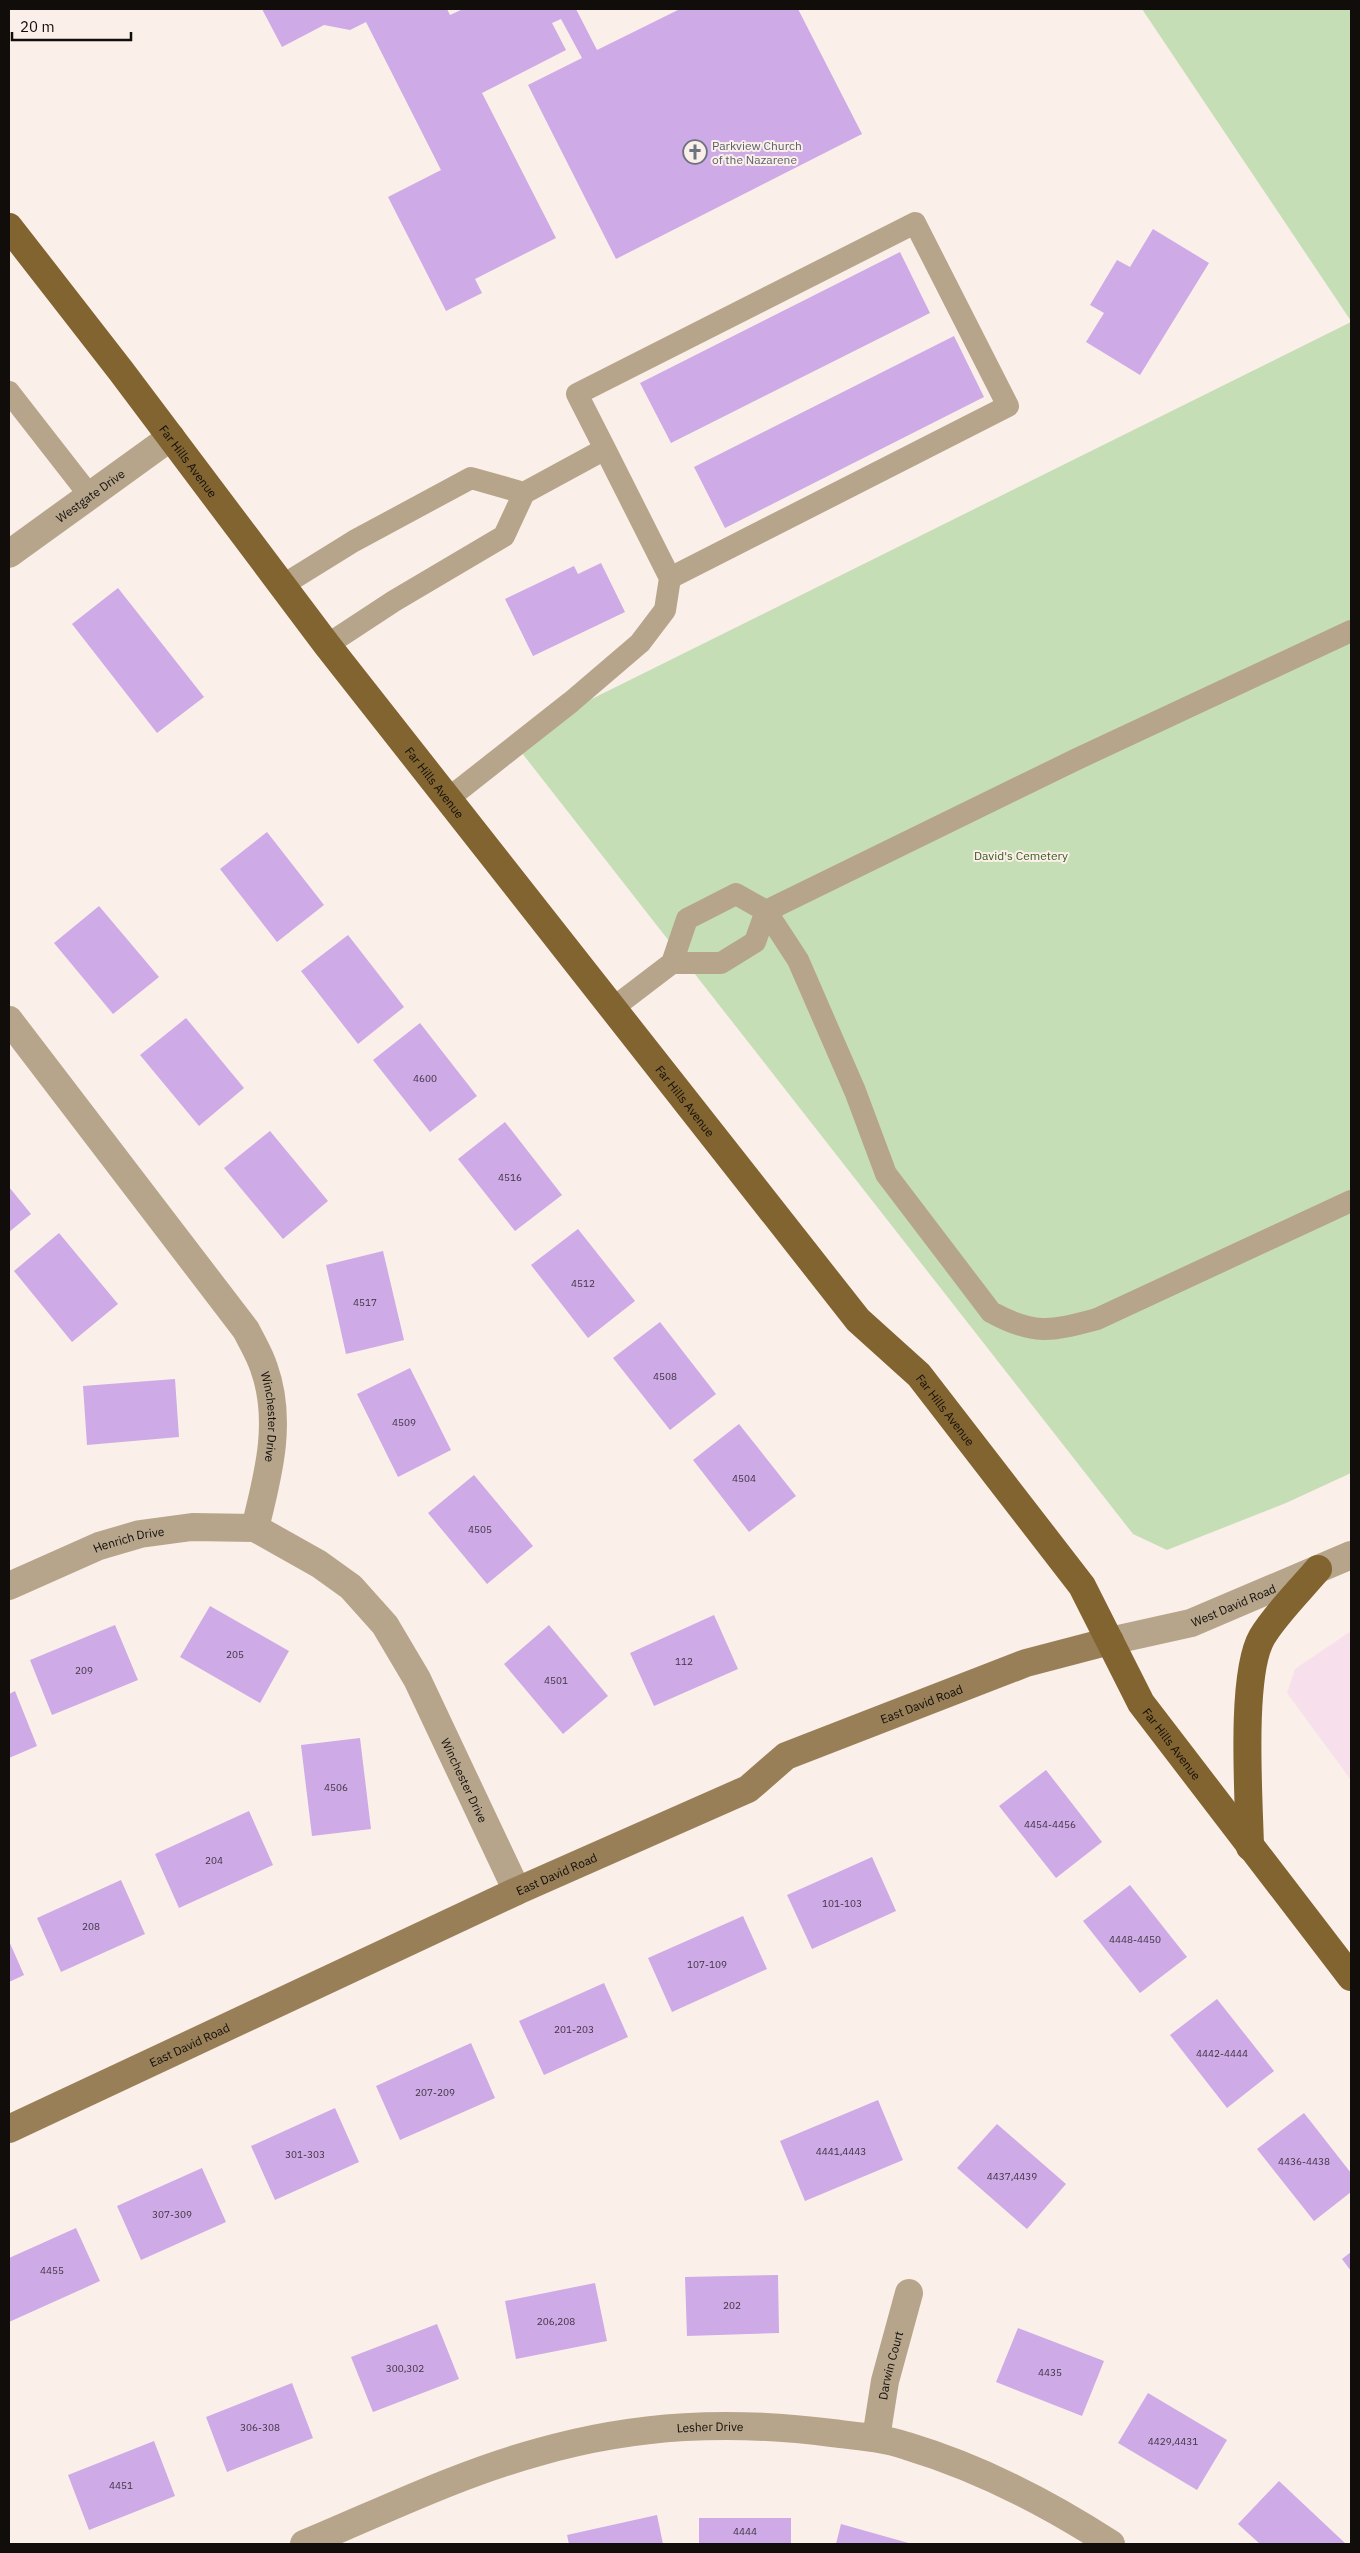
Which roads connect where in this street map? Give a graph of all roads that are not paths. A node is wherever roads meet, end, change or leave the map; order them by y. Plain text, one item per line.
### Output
1 (9, 227) edge
2 (9, 392) edge
3 (171, 437) junction
4 (605, 449) junction
5 (524, 493) junction
6 (90, 496) junction
7 (9, 554) edge
8 (670, 578) junction
9 (283, 586) junction
10 (1351, 631) edge
11 (327, 645) junction
12 (449, 798) junction
13 (766, 911) junction
14 (672, 963) junction
15 (614, 1008) junction
16 (9, 1020) edge
17 (1351, 1201) edge
18 (255, 1528) junction
19 (1351, 1555) edge
20 (1318, 1569) junction
21 (9, 1586) edge
22 (1110, 1641) junction
23 (1250, 1847) junction
24 (518, 1891) junction
25 (1351, 1977) edge
26 (9, 2129) edge
27 (908, 2293) dead end
28 (876, 2438) junction
29 (304, 2544) edge
30 (1111, 2544) edge

1 - 3 main road, Far Hills Avenue
2 - 6 lane
3 - 6 street, Westgate Drive
3 - 9 main road, Far Hills Avenue
4 - 5 lane
4 - 8 lane
4 - 8 lane
5 - 9 lane
5 - 11 lane
6 - 7 street, Westgate Drive
8 - 12 lane
9 - 11 main road, Far Hills Avenue
10 - 13 lane
11 - 12 main road, Far Hills Avenue
12 - 15 main road, Far Hills Avenue
13 - 14 lane
13 - 14 lane
13 - 17 lane
14 - 15 lane
15 - 22 main road, Far Hills Avenue
16 - 18 street, Winchester Drive
18 - 21 street, Henrich Drive
18 - 24 street, Winchester Drive
19 - 20 street, West David Road
20 - 22 street, West David Road
20 - 23 main road
22 - 23 main road, Far Hills Avenue
22 - 24 street, East David Road
23 - 25 main road, Far Hills Avenue
24 - 26 street, East David Road
27 - 28 street, Darwin Court
28 - 29 street, Lesher Drive
28 - 30 street, Lesher Drive

